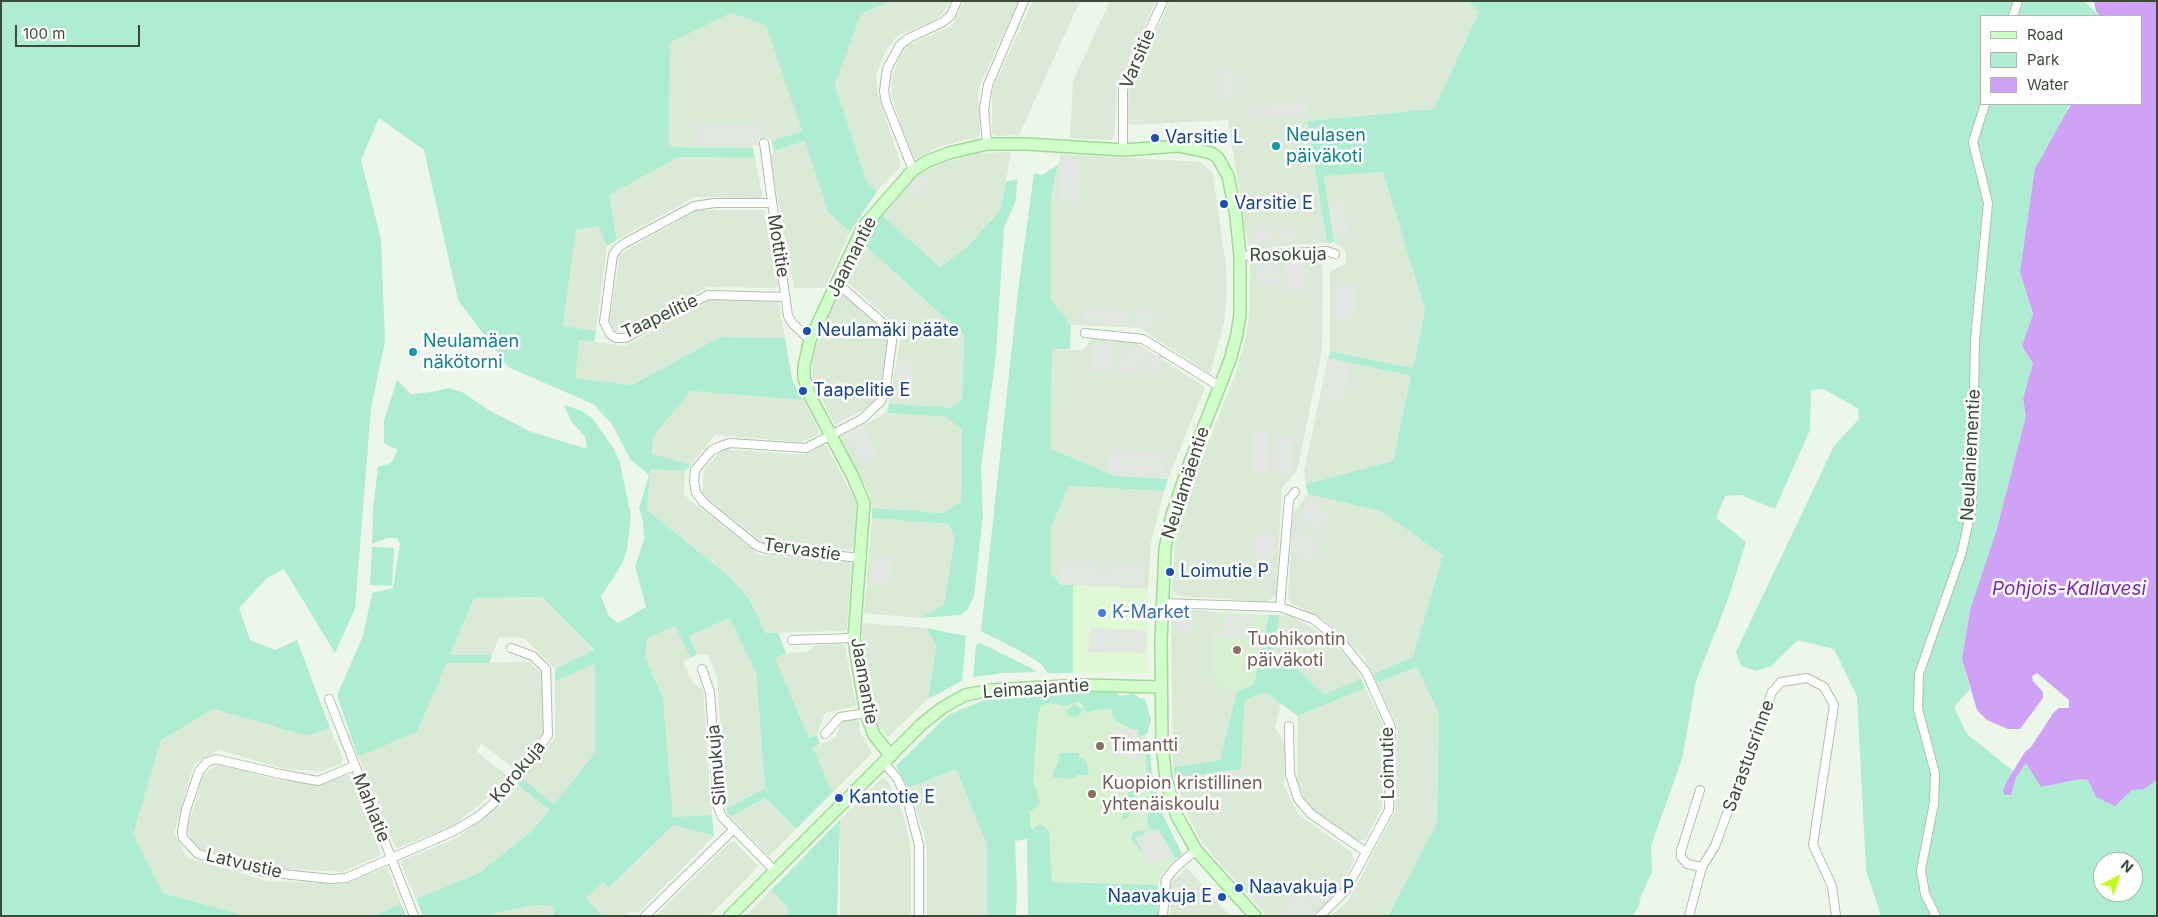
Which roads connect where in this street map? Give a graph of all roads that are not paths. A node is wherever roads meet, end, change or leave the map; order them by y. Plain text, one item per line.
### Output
1 (957, 1) edge
2 (1024, 1) edge
3 (1163, 1) edge
4 (2018, 1) edge
5 (2013, 15) edge
6 (1985, 105) edge
7 (764, 144) dead end
8 (988, 144) junction
9 (1123, 150) junction
10 (1211, 153) joint
11 (913, 170) junction
12 (771, 203) junction
13 (1335, 254) dead end
14 (1240, 256) junction
15 (837, 283) junction
16 (785, 297) junction
17 (1085, 333) dead end
18 (810, 340) junction
19 (1219, 386) junction
20 (831, 434) junction
21 (1292, 495) dead end
22 (862, 558) junction
23 (1162, 603) junction
24 (1280, 607) junction
25 (854, 638) junction
26 (792, 640) dead end
27 (511, 648) dead end
28 (702, 669) dead end
29 (1160, 687) junction
30 (329, 699) dead end
31 (866, 713) junction
32 (1289, 726) dead end
33 (825, 734) dead end
34 (887, 759) junction
35 (354, 766) junction
36 (1700, 790) dead end
37 (733, 830) junction
38 (1196, 850) junction
39 (1366, 852) junction
40 (391, 858) junction
41 (1702, 867) junction
42 (775, 871) junction
43 (414, 916) edge
44 (645, 916) edge
45 (730, 916) edge
46 (919, 916) edge
47 (1163, 916) edge
48 (1256, 916) edge
49 (1320, 916) edge
50 (1688, 916) edge
51 (1836, 916) edge
52 (1936, 916) edge

1 - 11 street
2 - 8 street
3 - 9 street, Varsitie
4 - 5 street
6 - 52 street, Neulaniementie
7 - 12 street, Mottitie
8 - 9 street, Jaamantie
8 - 11 street, Jaamantie
9 - 10 street, Jaamantie
10 - 14 street, Neulamäentie
11 - 15 street, Jaamantie
12 - 16 street, Mottitie
12 - 16 street, Taapelitie
13 - 14 street, Rosokuja
14 - 19 street, Neulamäentie
15 - 18 street, Jaamantie
15 - 20 street
16 - 18 street, Mottitie
17 - 19 street
18 - 20 street, Jaamantie
19 - 23 street, Neulamäentie
20 - 22 street, Jaamantie
20 - 22 street, Tervastie
21 - 24 street
22 - 25 street, Jaamantie
23 - 24 street, Loimutie
23 - 29 street, Neulamäentie
24 - 39 street, Loimutie
25 - 26 street
25 - 31 street, Jaamantie
27 - 40 street, Korokuja
28 - 37 street, Silmukuja
29 - 34 street, Leimaajantie
29 - 38 street, Neulamäentie
30 - 35 street, Mahlatie
31 - 33 street
31 - 34 street, Jaamantie
32 - 39 street
34 - 42 street, Leimaajantie
34 - 46 street
35 - 40 street, Mahlatie
35 - 40 street, Latvustie
36 - 41 street, Sarastusrinne
37 - 42 street, Silmukuja
37 - 44 street
38 - 47 street
38 - 48 street, Neulamäentie
39 - 49 street, Loimutie
40 - 43 street, Mahlatie
41 - 50 street
41 - 51 street, Sarastusrinne
42 - 45 street, Leimaajantie

